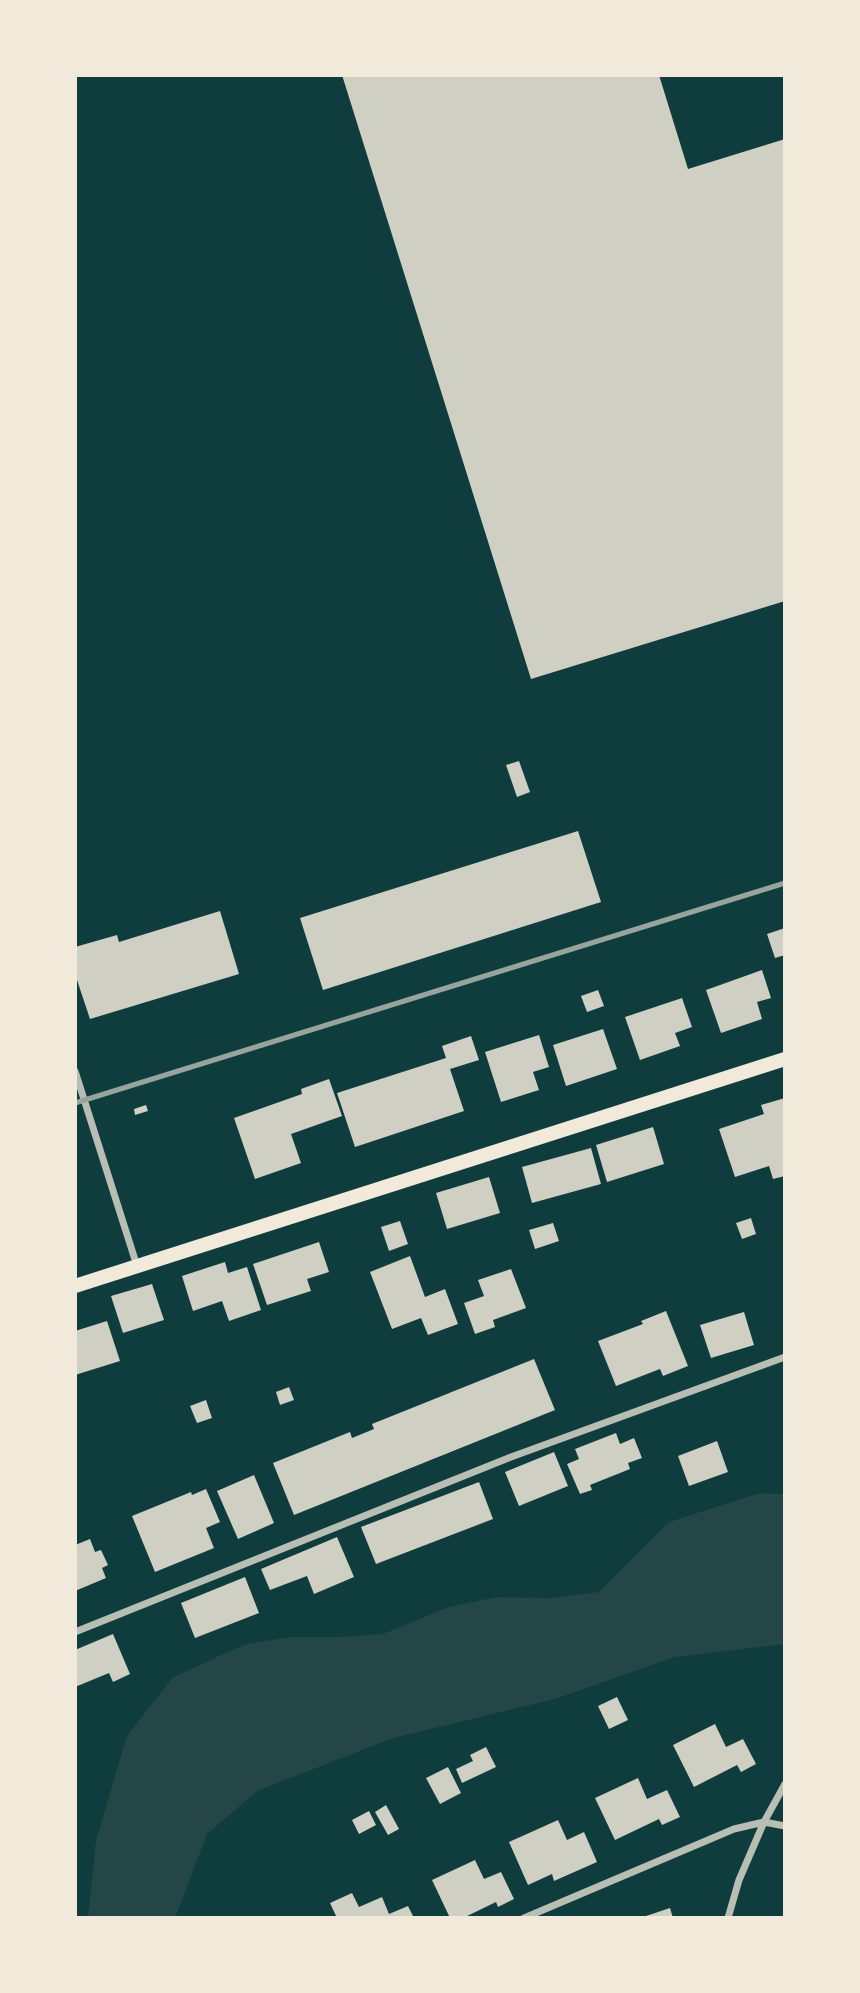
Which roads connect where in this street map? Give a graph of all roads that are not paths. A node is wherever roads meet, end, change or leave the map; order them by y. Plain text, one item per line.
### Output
1 (785, 1059) edge
2 (75, 1071) edge
3 (138, 1266) junction
4 (75, 1286) edge
5 (785, 1357) edge
6 (75, 1632) edge
7 (785, 1784) edge
8 (764, 1822) junction
9 (785, 1826) edge
10 (524, 1918) edge
11 (728, 1918) edge

1 - 3 main road
2 - 3 street
3 - 4 main road
5 - 6 street
7 - 8 street
8 - 9 street
8 - 10 street
8 - 11 street

